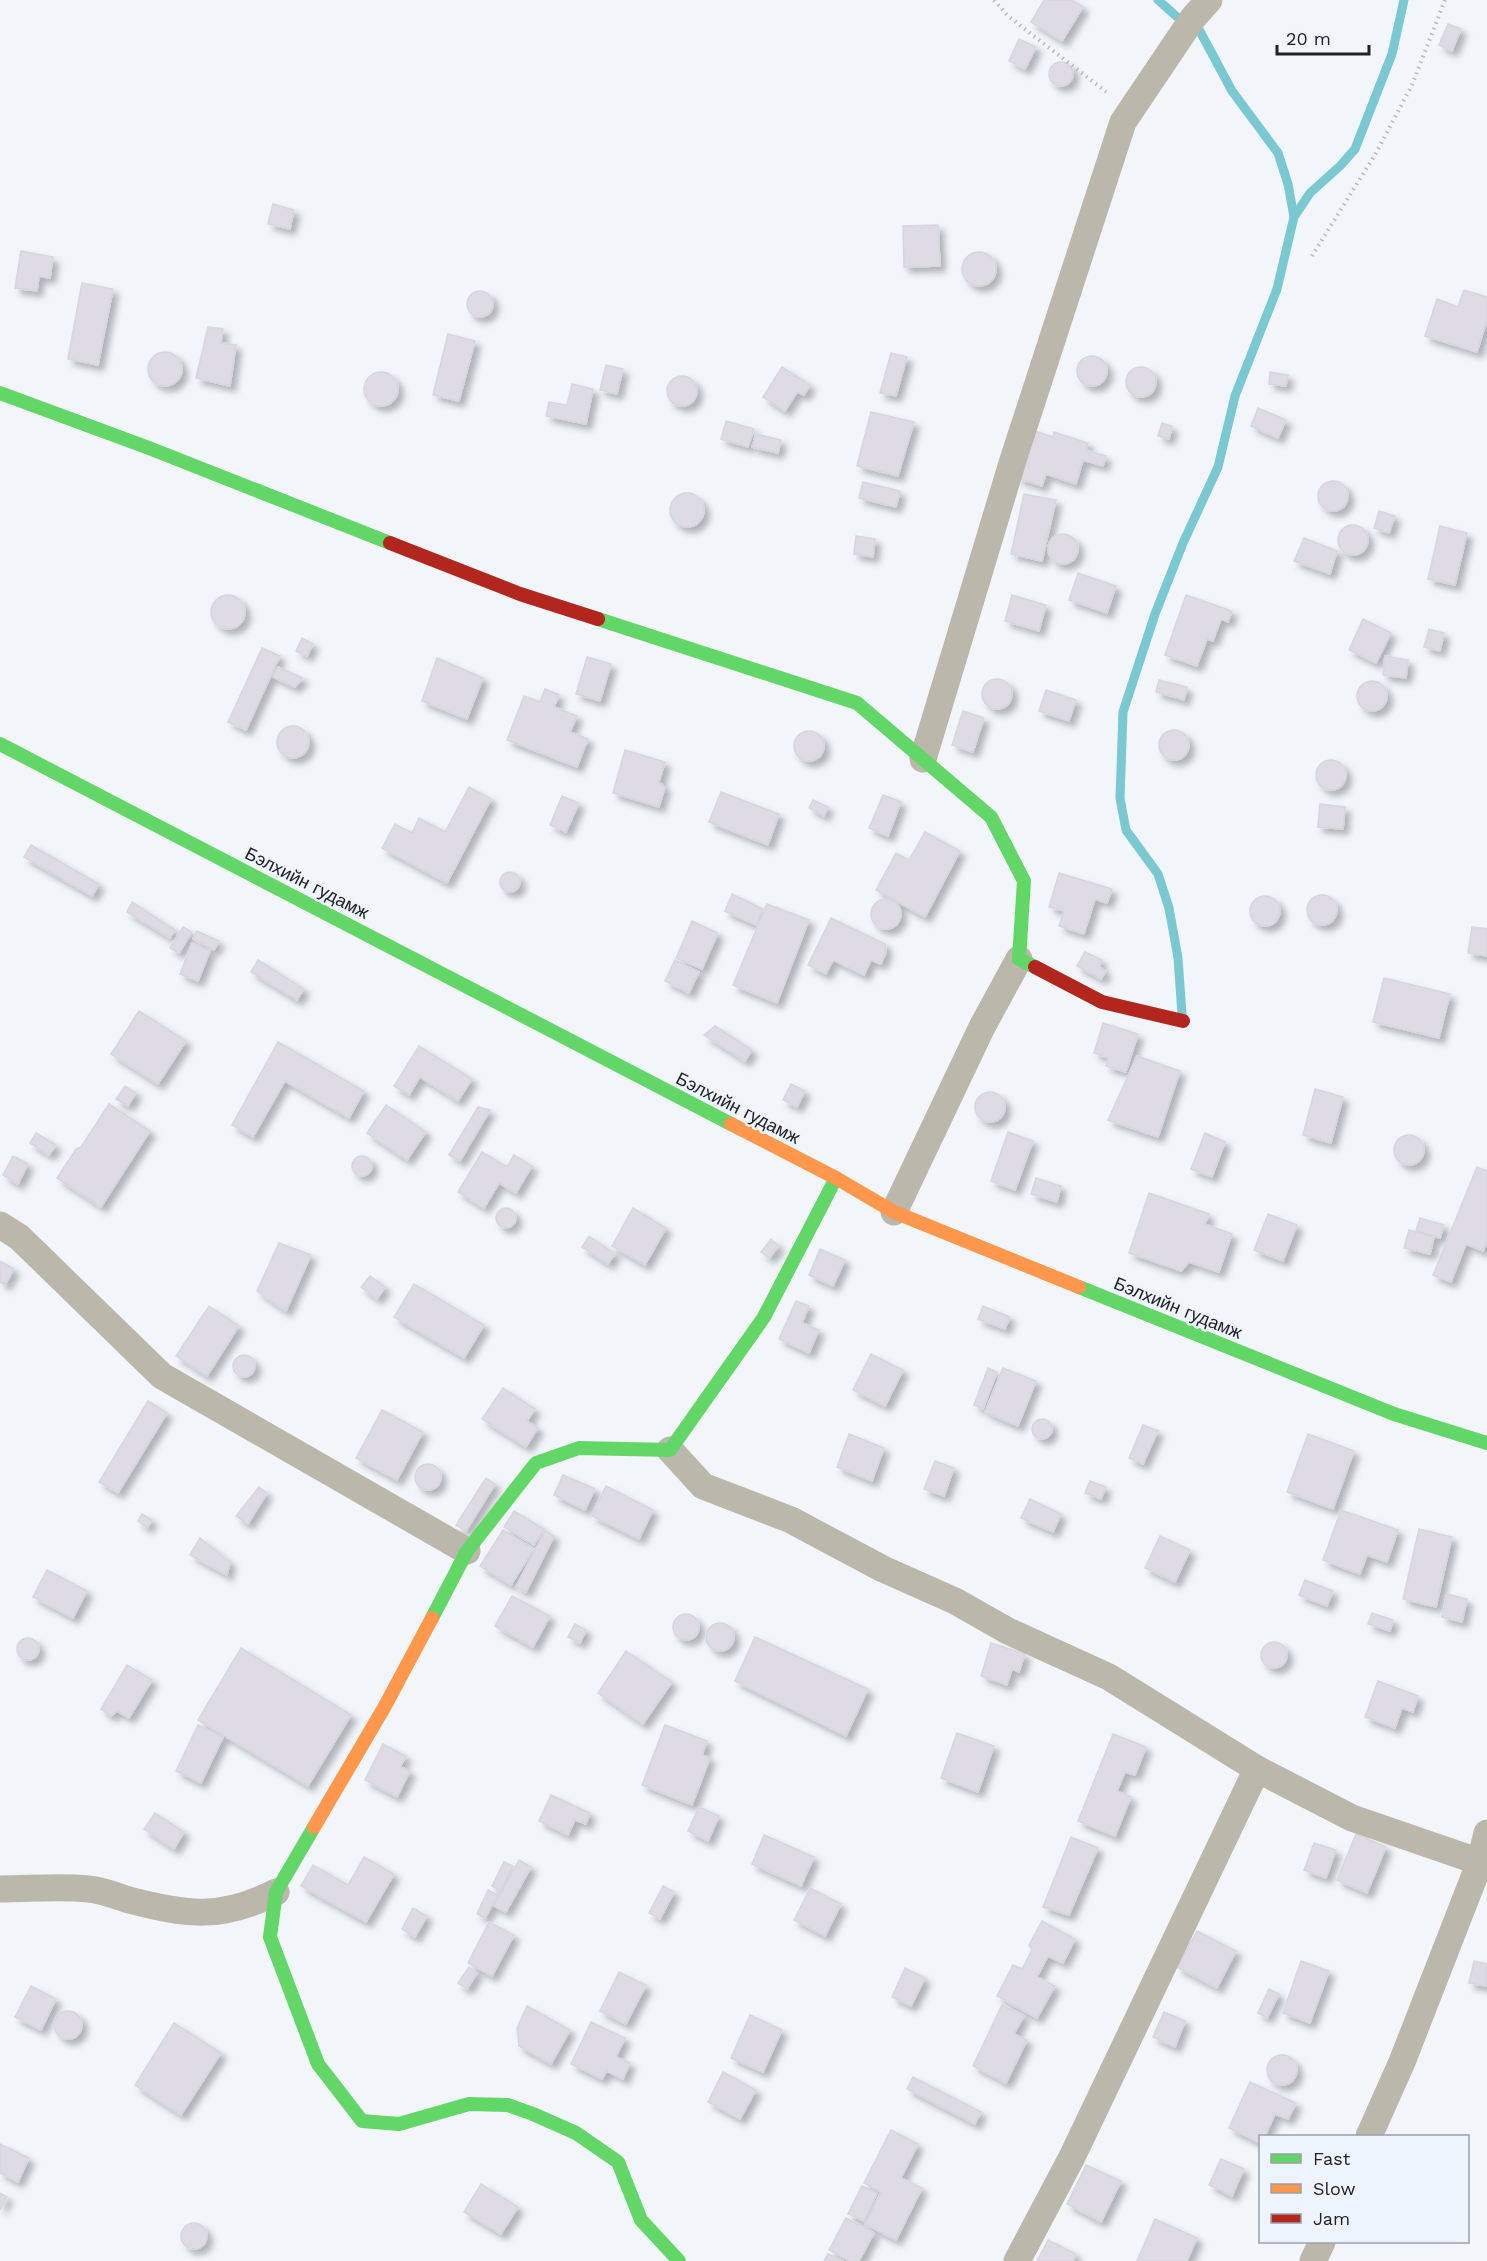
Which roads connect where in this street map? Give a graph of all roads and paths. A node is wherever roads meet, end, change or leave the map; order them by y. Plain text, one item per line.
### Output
1 (994, 0) edge
2 (1209, 0) edge
3 (1445, 0) edge
4 (1123, 122) junction
5 (1312, 256) dead end
6 (0, 393) edge
7 (0, 744) edge
8 (923, 759) junction
9 (1019, 959) junction
10 (1183, 1021) dead end
11 (836, 1179) junction
12 (894, 1212) junction
13 (0, 1225) edge
14 (1487, 1443) edge
15 (670, 1450) junction
16 (467, 1551) junction
17 (1257, 1769) junction
18 (1487, 1833) edge
19 (1480, 1862) junction
20 (0, 1889) edge
21 (276, 1892) junction
22 (1369, 2135) edge
23 (1321, 2243) edge
24 (679, 2261) edge
25 (1017, 2261) edge
26 (1314, 2261) edge

1 - 4 path
2 - 4 street
3 - 5 path
4 - 8 street
6 - 8 street
7 - 11 street, Бэлхийн гудамж
8 - 9 street
9 - 10 street
9 - 12 street
11 - 12 street, Бэлхийн гудамж
11 - 15 street
12 - 14 street, Бэлхийн гудамж
13 - 16 street
15 - 16 street
15 - 17 street
16 - 21 street
17 - 19 street
17 - 25 street
18 - 19 street
19 - 22 street
20 - 21 street
21 - 24 street
23 - 26 street

